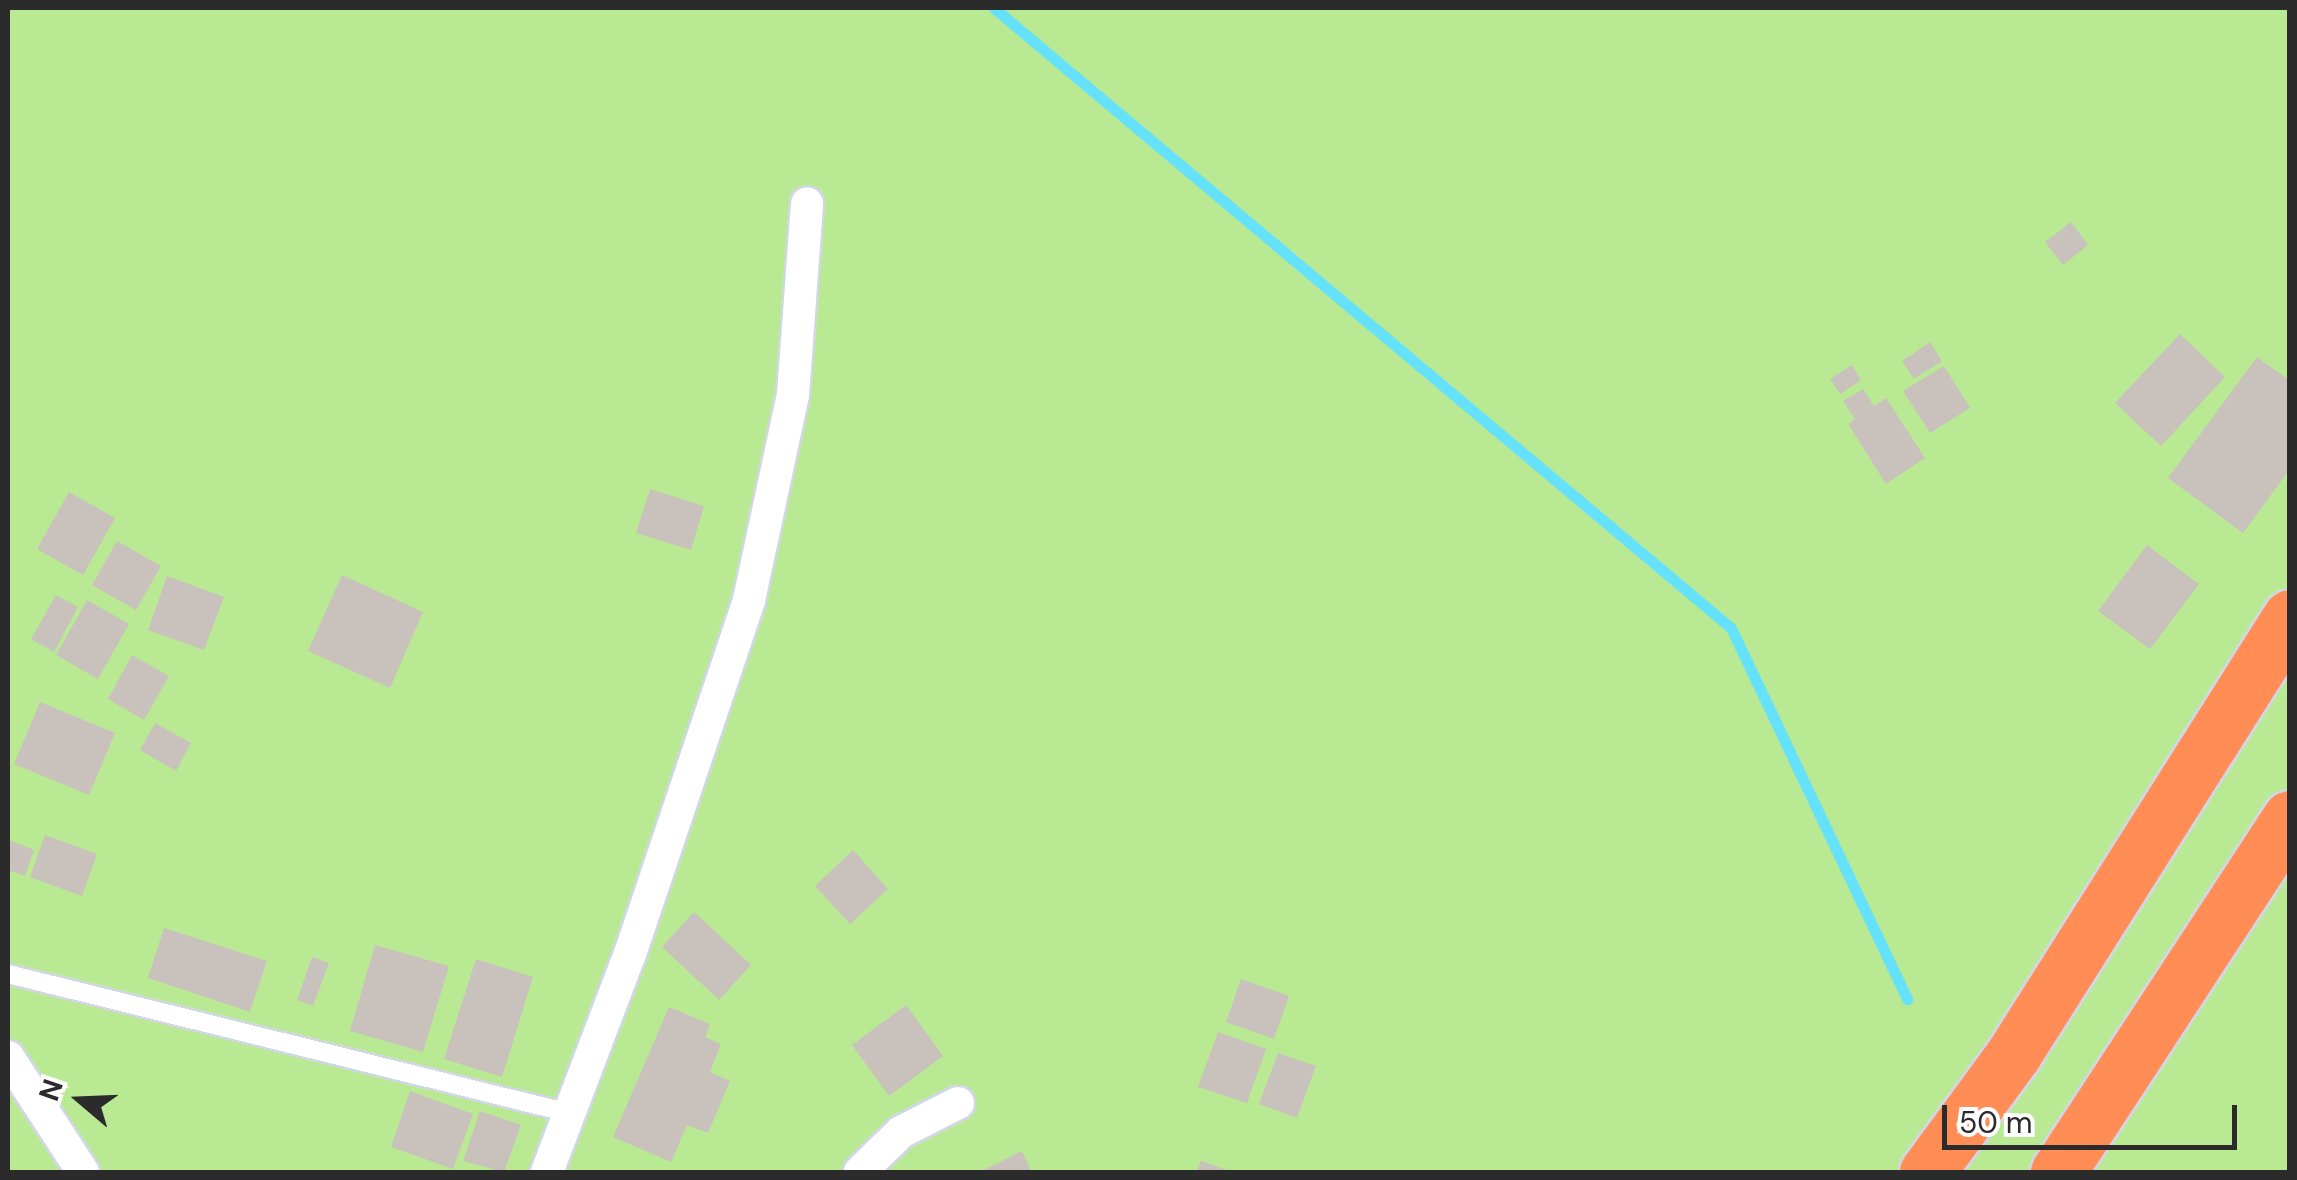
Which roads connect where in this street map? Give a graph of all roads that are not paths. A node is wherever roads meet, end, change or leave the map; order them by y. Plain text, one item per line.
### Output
1 (807, 204) dead end
2 (2290, 617) edge
3 (2290, 818) edge
4 (8, 974) edge
5 (8, 1057) edge
6 (958, 1102) dead end
7 (569, 1112) junction
8 (83, 1172) edge
9 (547, 1172) edge
10 (860, 1172) edge
11 (1927, 1172) edge
12 (2058, 1172) edge

1 - 7 street
2 - 11 highway
3 - 12 highway
4 - 7 lane
5 - 8 street
6 - 10 street
7 - 9 street

